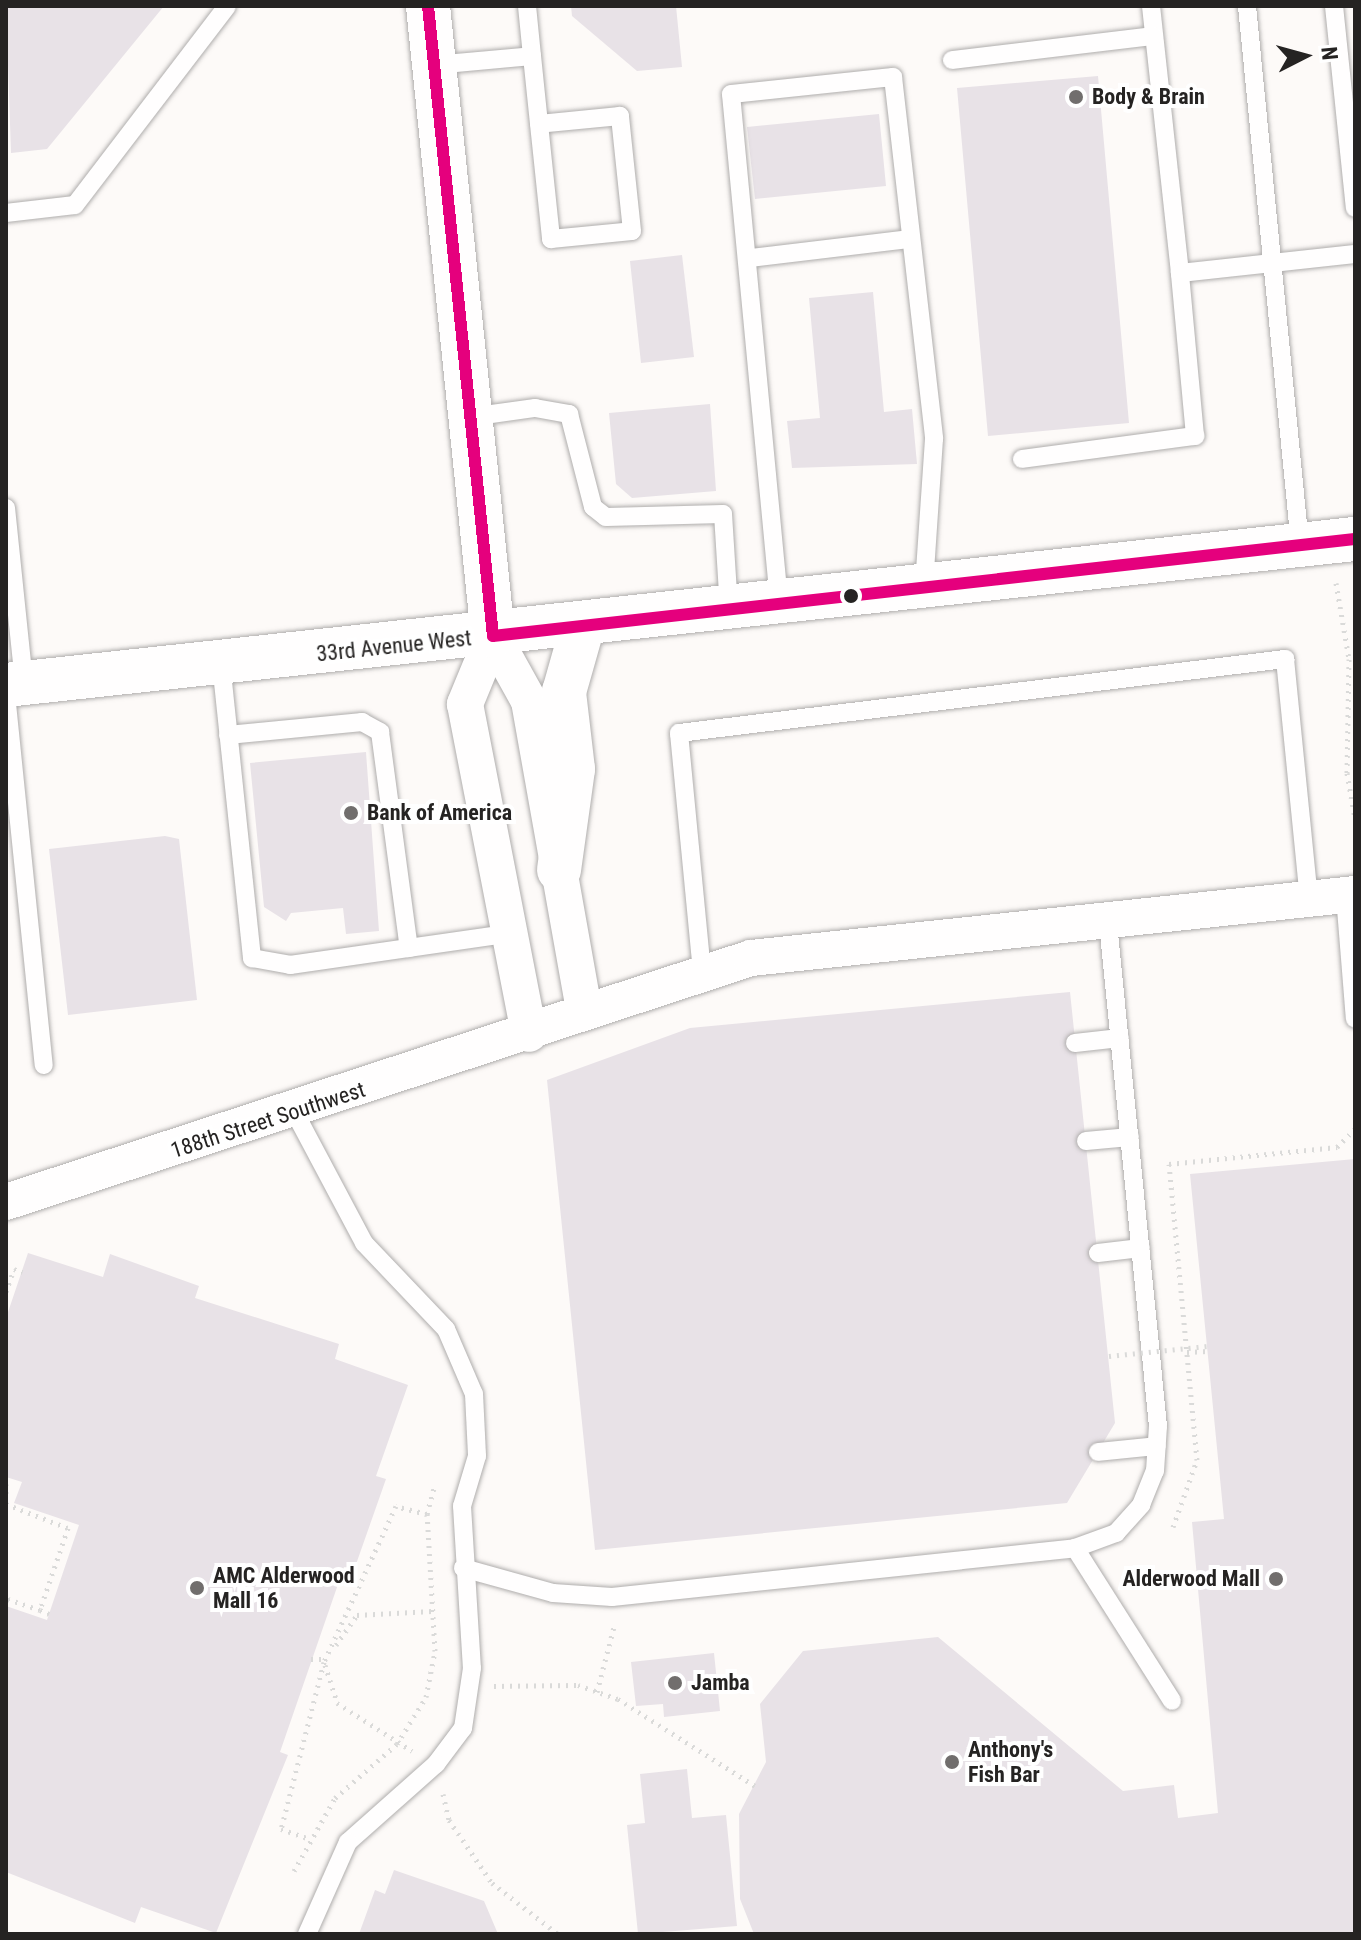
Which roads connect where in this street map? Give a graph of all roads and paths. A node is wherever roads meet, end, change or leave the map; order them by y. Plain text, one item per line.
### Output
1 (227, 6) edge
2 (428, 6) edge
3 (527, 6) edge
4 (1151, 6) edge
5 (1247, 6) edge
6 (1334, 6) edge
7 (1154, 36) junction
8 (532, 56) junction
9 (952, 60) dead end
10 (434, 65) junction
11 (539, 124) junction
12 (1355, 208) edge
13 (6, 213) edge
14 (910, 239) junction
15 (1355, 254) edge
16 (750, 258) junction
17 (1272, 263) junction
18 (1180, 273) junction
19 (470, 417) junction
20 (1022, 459) dead end
21 (6, 508) edge
22 (1355, 539) edge
23 (1300, 545) junction
24 (1336, 583) dead end
25 (924, 590) junction
26 (779, 603) junction
27 (729, 609) junction
28 (583, 625) junction
29 (493, 636) junction
30 (221, 663) junction
31 (12, 687) edge
32 (228, 735) junction
33 (1355, 819) edge
34 (559, 870) junction
35 (1350, 895) edge
36 (1309, 900) junction
37 (1108, 923) junction
38 (505, 934) junction
39 (409, 948) junction
40 (702, 972) junction
41 (584, 1011) junction
42 (1355, 1019) edge
43 (529, 1034) junction
44 (1120, 1038) junction
45 (1075, 1043) dead end
46 (44, 1065) dead end
47 (295, 1113) junction
48 (1355, 1129) edge
49 (1130, 1137) junction
50 (1086, 1141) dead end
51 (6, 1202) edge
52 (1141, 1248) junction
53 (1098, 1253) dead end
54 (22, 1272) dead end
55 (6, 1292) edge
56 (1187, 1352) junction
57 (1109, 1356) dead end
58 (1157, 1446) junction
59 (1098, 1452) dead end
60 (6, 1484) edge
61 (435, 1485) dead end
62 (6, 1497) edge
63 (6, 1504) edge
64 (427, 1514) junction
65 (1173, 1527) dead end
66 (1075, 1548) junction
67 (463, 1568) junction
68 (6, 1598) edge
69 (40, 1610) junction
70 (432, 1611) junction
71 (49, 1614) dead end
72 (615, 1627) dead end
73 (311, 1659) dead end
74 (324, 1662) junction
75 (469, 1688) junction
76 (597, 1692) junction
77 (426, 1697) junction
78 (1172, 1701) dead end
79 (397, 1744) junction
80 (436, 1764) junction
81 (755, 1786) dead end
82 (307, 1838) junction
83 (294, 1871) dead end
84 (307, 1934) edge
85 (558, 1934) edge

1 - 13 lane
2 - 10 street
3 - 8 lane
4 - 7 lane
5 - 17 lane
6 - 12 lane
7 - 9 lane
7 - 18 lane
8 - 10 lane
8 - 11 lane
10 - 19 street
11 - 11 lane
14 - 16 lane
14 - 16 lane
14 - 25 lane
15 - 17 lane
16 - 26 lane
17 - 18 lane
17 - 23 lane
18 - 20 lane
19 - 27 lane
19 - 29 street
21 - 31 lane
22 - 23 street, 33rd Avenue West
23 - 25 street, 33rd Avenue West
24 - 33 path
25 - 26 street, 33rd Avenue West
26 - 27 street, 33rd Avenue West
27 - 28 street, 33rd Avenue West
28 - 29 street, 33rd Avenue West
28 - 34 street
29 - 30 street, 33rd Avenue West
29 - 34 street
29 - 38 street
30 - 31 street, 33rd Avenue West
30 - 32 lane
31 - 46 lane
32 - 39 lane
32 - 39 lane
34 - 41 street
35 - 36 street, 188th Street Southwest
35 - 42 lane
36 - 37 street, 188th Street Southwest
36 - 40 lane
37 - 40 street, 188th Street Southwest
37 - 44 lane
38 - 39 lane
38 - 43 street
40 - 41 street, 188th Street Southwest
41 - 43 street, 188th Street Southwest
43 - 47 street, 188th Street Southwest
44 - 45 lane
44 - 49 lane
47 - 51 street, 188th Street Southwest
47 - 67 lane
48 - 56 path
49 - 50 lane
49 - 52 lane
52 - 53 lane
52 - 58 lane
54 - 55 path
56 - 57 path, bridge
56 - 65 path
58 - 59 lane
58 - 66 lane
60 - 62 path
61 - 64 path
63 - 69 path
64 - 70 path
64 - 74 path
66 - 67 lane
66 - 78 lane
67 - 75 lane
68 - 69 path
69 - 71 path
70 - 74 path
70 - 77 path
72 - 76 path
73 - 74 path
74 - 79 path
74 - 82 path
75 - 76 path
75 - 77 path
75 - 80 lane
76 - 81 path
77 - 79 path
79 - 80 path
79 - 82 path
80 - 84 lane
80 - 85 path
82 - 83 path

